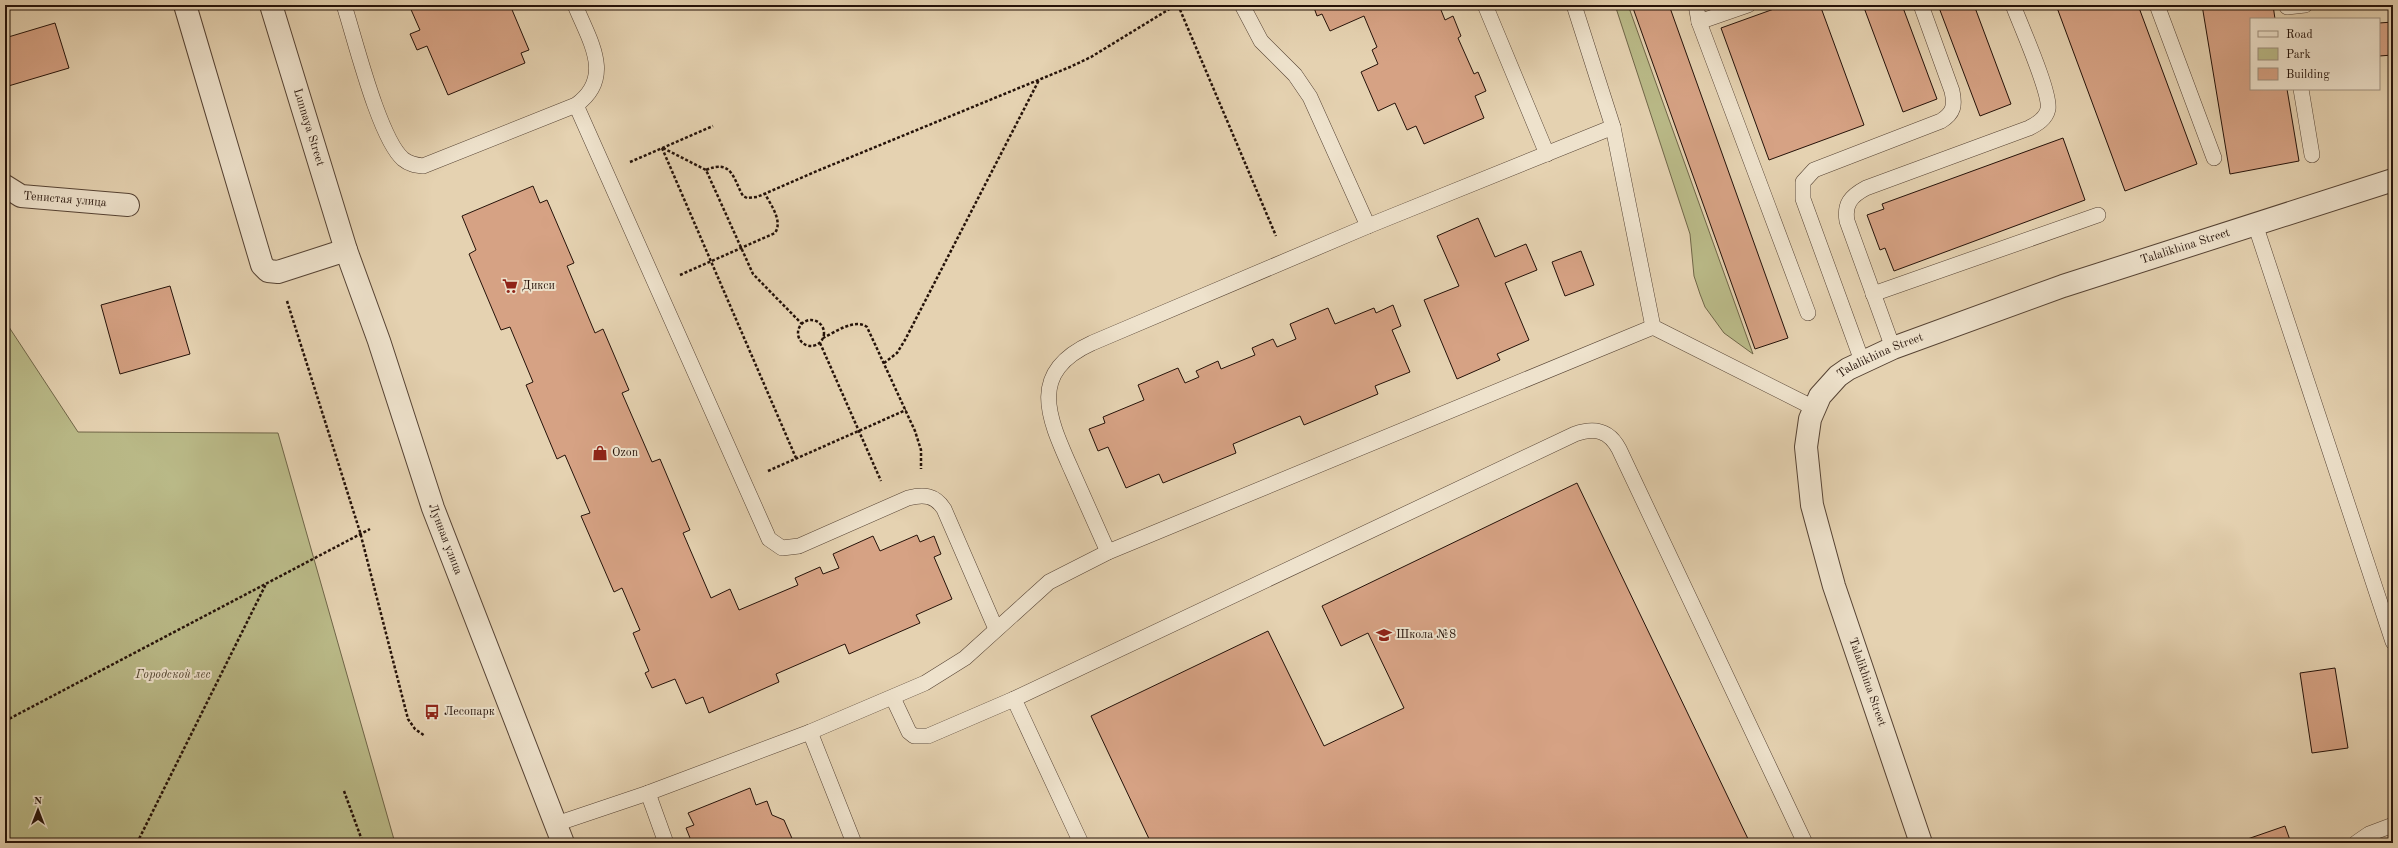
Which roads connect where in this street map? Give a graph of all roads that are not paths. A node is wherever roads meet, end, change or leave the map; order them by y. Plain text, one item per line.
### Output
1 (185, 5) edge
2 (271, 5) edge
3 (344, 5) edge
4 (574, 5) edge
5 (1242, 5) edge
6 (1485, 5) edge
7 (1574, 5) edge
8 (1696, 5) edge
9 (1748, 5) edge
10 (1921, 5) edge
11 (2013, 5) edge
12 (2157, 5) edge
13 (2305, 5) edge
14 (2288, 10) edge
15 (1699, 22) junction
16 (2301, 90) edge
17 (576, 105) junction
18 (1613, 127) junction
19 (1547, 154) junction
20 (2312, 155) dead end
21 (2214, 158) dead end
22 (2393, 180) edge
23 (5, 186) edge
24 (128, 205) dead end
25 (2098, 214) dead end
26 (2255, 224) junction
27 (1368, 226) junction
28 (346, 250) junction
29 (1873, 294) junction
30 (1808, 313) dead end
31 (1653, 327) junction
32 (1893, 348) junction
33 (1862, 361) junction
34 (1814, 408) junction
35 (1108, 552) junction
36 (996, 629) junction
37 (2393, 642) edge
38 (893, 698) junction
39 (1014, 699) junction
40 (810, 732) junction
41 (648, 793) junction
42 (2393, 825) edge
43 (559, 833) edge
44 (666, 843) edge
45 (854, 843) edge
46 (1081, 843) edge
47 (1805, 843) edge
48 (1921, 843) edge
49 (2356, 843) edge

1 - 28 street
2 - 28 street, Lunnaya Street
3 - 17 lane
4 - 17 lane
5 - 27 lane
6 - 19 lane
7 - 18 lane
8 - 15 lane
9 - 15 lane
10 - 33 lane
11 - 29 lane
12 - 21 lane
13 - 14 lane
15 - 30 lane
16 - 20 lane
17 - 36 lane
18 - 19 lane
18 - 31 lane
19 - 27 lane
22 - 26 street, Talalikhina Street
23 - 24 street, Тенистая улица
25 - 29 lane
26 - 32 street, Talalikhina Street
26 - 37 lane
27 - 35 lane
28 - 43 street, Лунная улица
29 - 32 lane
31 - 34 lane
31 - 35 lane
32 - 33 street, Talalikhina Street
33 - 34 street, Talalikhina Street
34 - 48 street, Talalikhina Street
35 - 36 lane
36 - 38 lane
38 - 39 lane
38 - 40 lane
39 - 46 lane
39 - 47 lane
40 - 41 lane
40 - 45 lane
41 - 43 lane
41 - 44 lane
42 - 49 lane

